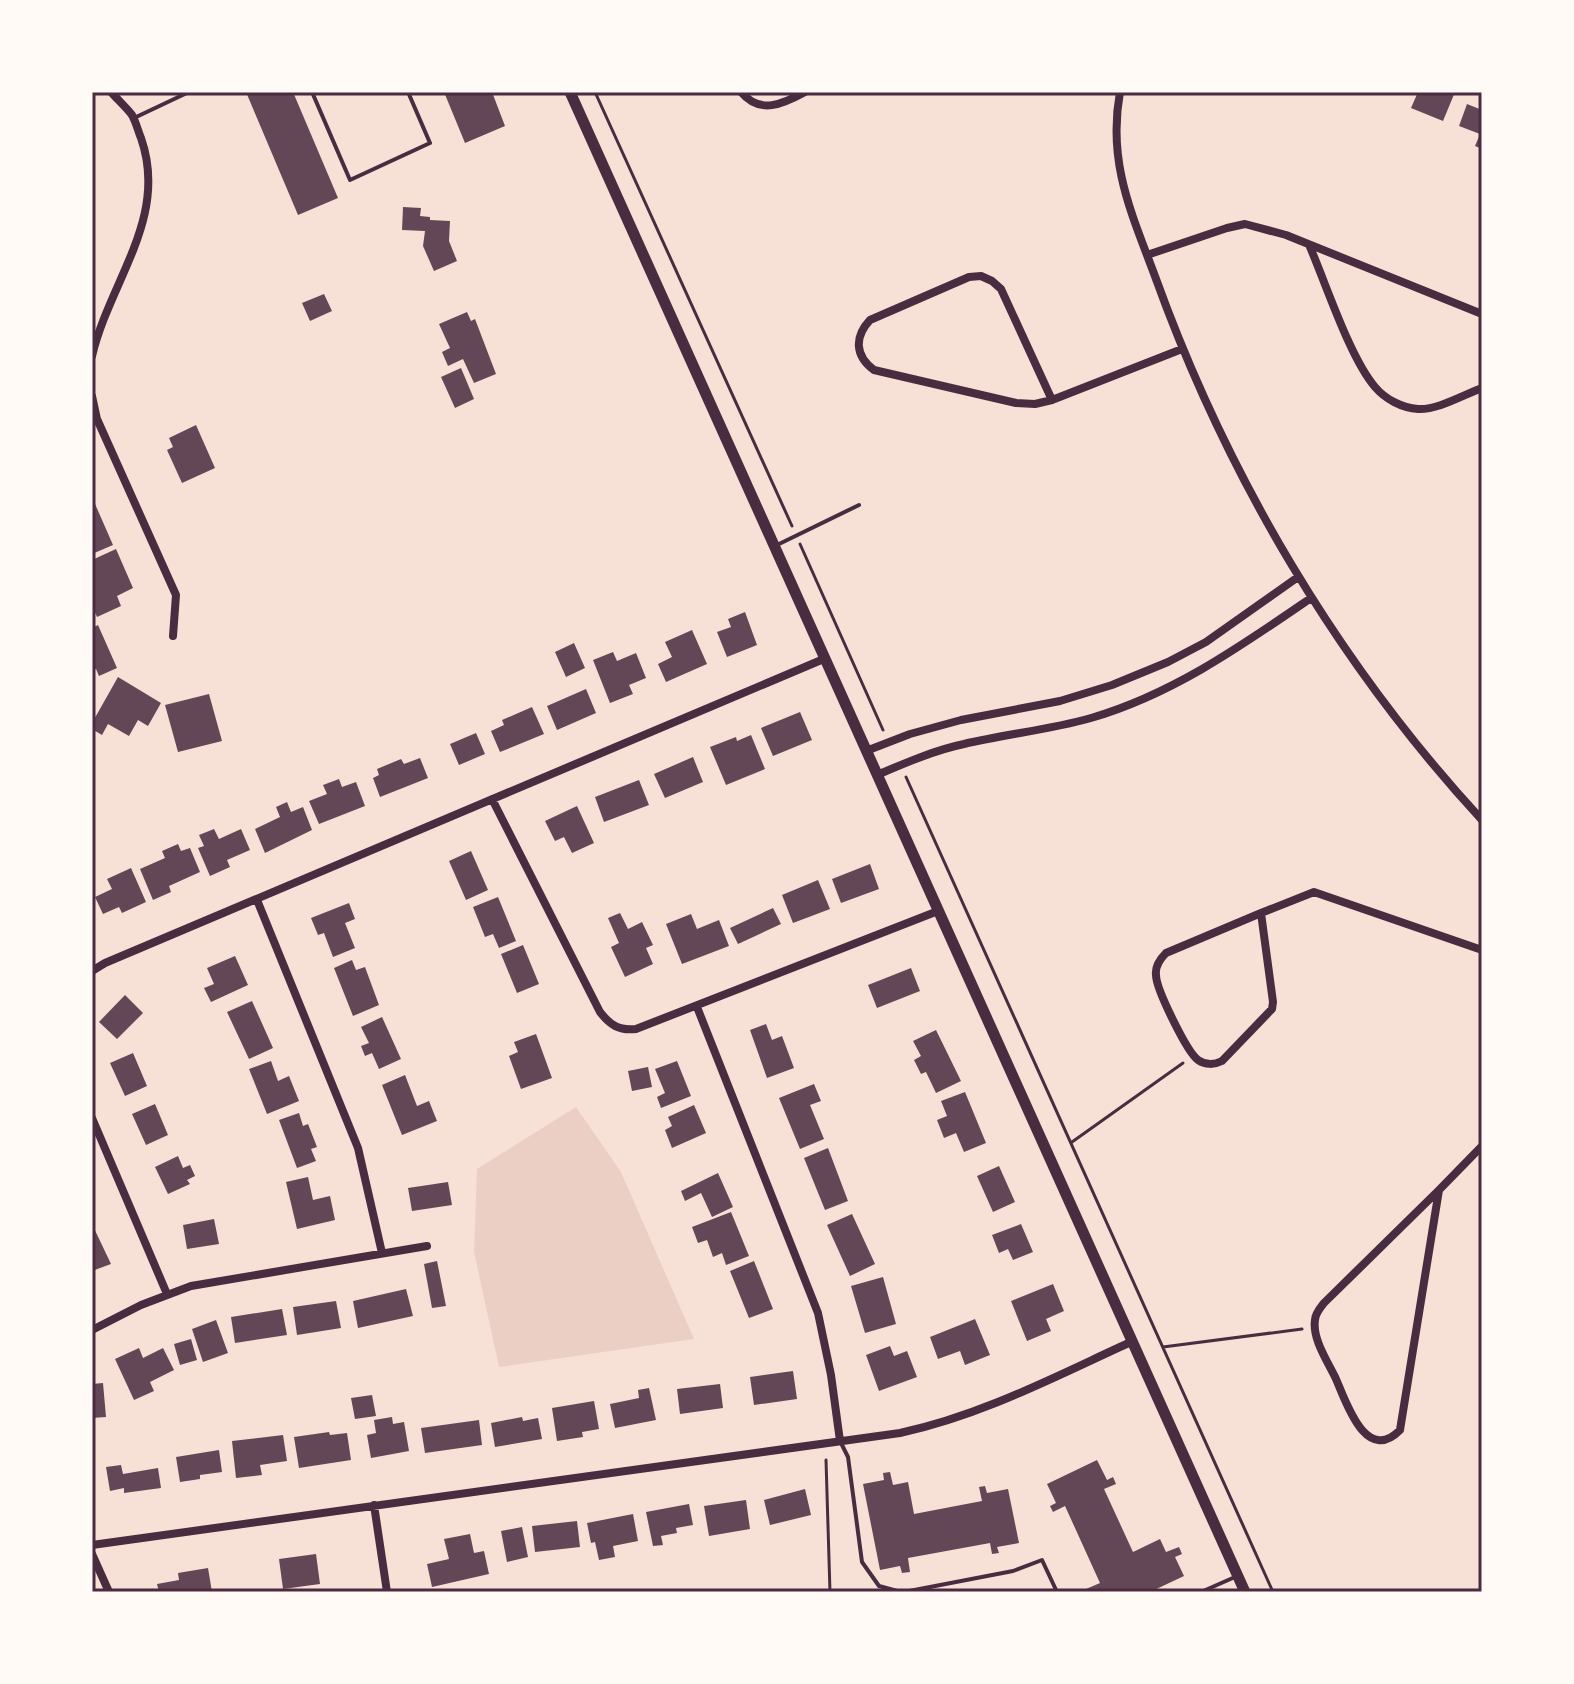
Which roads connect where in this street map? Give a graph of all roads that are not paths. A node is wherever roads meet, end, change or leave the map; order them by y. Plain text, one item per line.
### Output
1 (111, 92) edge
2 (189, 92) edge
3 (312, 92) edge
4 (408, 92) edge
5 (570, 92) edge
6 (741, 92) edge
7 (805, 92) edge
8 (1120, 92) edge
9 (134, 118) junction
10 (1310, 247) junction
11 (1147, 255) junction
12 (1482, 314) edge
13 (1182, 349) junction
14 (92, 356) edge
15 (1482, 388) edge
16 (92, 396) edge
17 (1052, 400) junction
18 (859, 505) dead end
19 (775, 546) junction
20 (1298, 577) junction
21 (1311, 598) junction
22 (173, 636) dead end
23 (826, 658) junction
24 (866, 751) junction
25 (877, 775) junction
26 (492, 799) junction
27 (1482, 820) edge
28 (257, 900) junction
29 (938, 911) junction
30 (1261, 913) junction
31 (1482, 950) edge
32 (92, 971) edge
33 (697, 1007) junction
34 (92, 1118) edge
35 (1482, 1146) edge
36 (1439, 1190) junction
37 (427, 1246) dead end
38 (382, 1253) junction
39 (167, 1294) junction
40 (92, 1330) edge
41 (1133, 1341) junction
42 (840, 1441) junction
43 (374, 1505) junction
44 (92, 1545) edge
45 (92, 1554) edge
46 (1237, 1576) junction
47 (109, 1592) edge
48 (387, 1592) edge
49 (902, 1592) edge
50 (1057, 1592) edge
51 (1201, 1592) edge
52 (1245, 1592) edge

1 - 9 street
2 - 9 lane
3 - 4 lane
5 - 19 main road
6 - 7 street
8 - 11 street
9 - 14 street
10 - 11 street
10 - 12 street
10 - 15 street
11 - 13 street
13 - 17 street
13 - 20 street
16 - 22 street
17 - 17 street
18 - 19 lane
19 - 23 main road
20 - 21 street
20 - 24 street
21 - 25 street
21 - 27 street
23 - 24 main road
23 - 26 street
24 - 25 main road
25 - 29 main road
26 - 28 street
26 - 33 street
28 - 32 street
28 - 38 street
29 - 33 street
29 - 41 main road
30 - 30 street
30 - 31 street
33 - 42 street
34 - 39 street
35 - 36 street
36 - 36 street
37 - 38 street
38 - 39 street
39 - 40 street
41 - 42 street
41 - 46 main road
42 - 43 street
42 - 49 lane
43 - 44 street
43 - 48 street
45 - 47 street
46 - 51 lane
46 - 52 main road
49 - 50 lane

